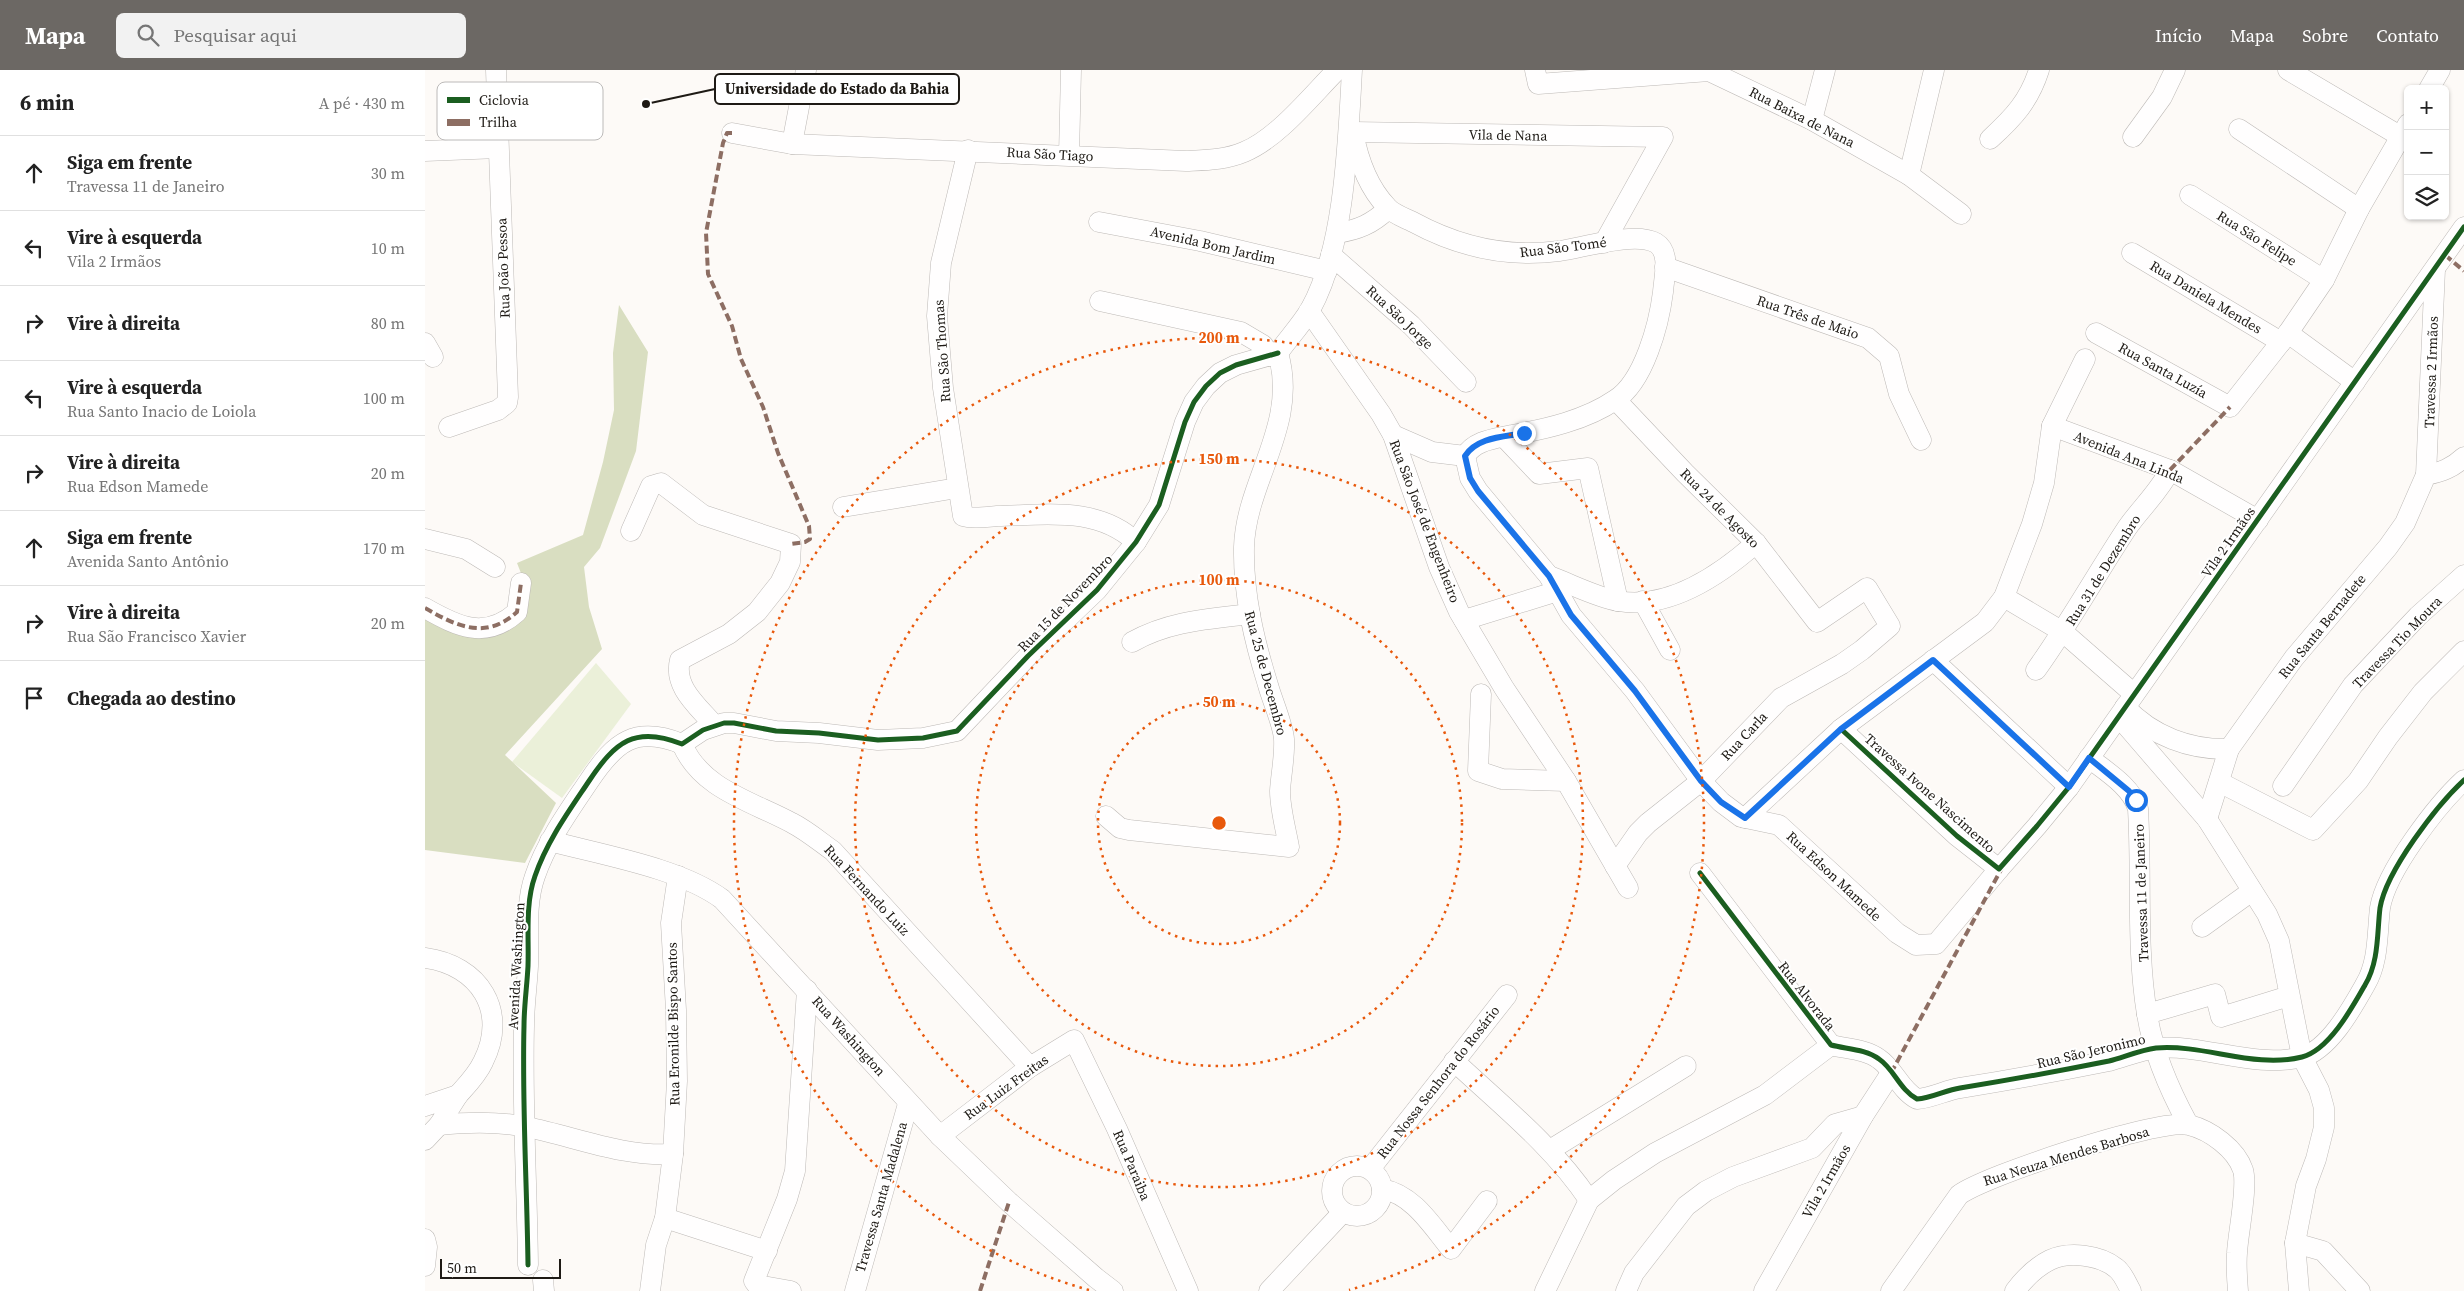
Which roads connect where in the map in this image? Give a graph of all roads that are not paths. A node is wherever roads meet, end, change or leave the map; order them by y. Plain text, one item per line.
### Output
1 (806, 70) edge
2 (1071, 70) edge
3 (1337, 70) edge
4 (1351, 70) edge
5 (1825, 70) edge
6 (1934, 70) edge
7 (2039, 70) edge
8 (2175, 70) edge
9 (2288, 70) edge
10 (2441, 70) edge
11 (1709, 71) edge
12 (1536, 77) edge
13 (2432, 85) edge
14 (1812, 120) junction
15 (2239, 128) dead end
16 (2404, 130) edge
17 (1351, 132) junction
18 (732, 133) dead end
19 (2133, 137) dead end
20 (1990, 139) dead end
21 (498, 140) edge
22 (791, 144) junction
23 (498, 148) junction
24 (969, 150) junction
25 (425, 151) edge
26 (1069, 155) junction
27 (1909, 174) junction
28 (2191, 195) dead end
29 (1388, 209) junction
30 (2359, 209) junction
31 (1961, 214) dead end
32 (1099, 222) dead end
33 (2464, 227) edge
34 (1337, 233) junction
35 (1603, 243) junction
36 (2132, 252) dead end
37 (1329, 263) junction
38 (1665, 267) junction
39 (2435, 268) junction
40 (2324, 280) junction
41 (1101, 301) dead end
42 (1309, 311) junction
43 (2096, 333) dead end
44 (2284, 337) junction
45 (1274, 354) junction
46 (2085, 359) dead end
47 (1466, 382) dead end
48 (2355, 382) junction
49 (1616, 400) junction
50 (2053, 426) junction
51 (449, 427) dead end
52 (1393, 435) junction
53 (1504, 437) junction
54 (1921, 440) dead end
55 (1465, 456) junction
56 (2464, 458) edge
57 (2170, 470) junction
58 (2426, 475) junction
59 (957, 488) junction
60 (843, 507) dead end
61 (2258, 520) junction
62 (631, 531) dead end
63 (425, 538) edge
64 (1136, 542) junction
65 (1756, 543) junction
66 (495, 567) dead end
67 (2464, 576) edge
68 (521, 583) dead end
69 (1553, 583) junction
70 (2004, 598) junction
71 (1617, 601) junction
72 (1643, 601) junction
73 (425, 608) edge
74 (1250, 614) junction
75 (1464, 620) junction
76 (1890, 626) joint
77 (2063, 632) junction
78 (1132, 642) dead end
79 (1670, 650) dead end
80 (2464, 651) edge
81 (1933, 660) junction
82 (2036, 670) dead end
83 (1481, 694) dead end
84 (2126, 706) junction
85 (714, 725) junction
86 (1841, 729) junction
87 (682, 744) junction
88 (2229, 749) junction
89 (2089, 758) junction
90 (2464, 780) edge
91 (1567, 781) junction
92 (1701, 781) junction
93 (2219, 782) junction
94 (2283, 786) dead end
95 (2069, 787) junction
96 (1106, 816) dead end
97 (1745, 818) junction
98 (2207, 819) junction
99 (550, 841) junction
100 (1615, 866) junction
101 (2001, 866) junction
102 (1700, 873) dead end
103 (678, 876) junction
104 (1628, 888) dead end
105 (2252, 891) junction
106 (2202, 927) dead end
107 (1916, 946) joint
108 (425, 958) edge
109 (807, 990) junction
110 (1507, 995) dead end
111 (2289, 996) junction
112 (2147, 1014) junction
113 (1075, 1040) joint
114 (1831, 1045) junction
115 (2155, 1048) junction
116 (2302, 1057) junction
117 (1454, 1062) junction
118 (1686, 1066) dead end
119 (1030, 1067) junction
120 (1891, 1073) junction
121 (458, 1095) junction
122 (1919, 1099) joint
123 (908, 1104) junction
124 (425, 1106) edge
125 (1863, 1116) junction
126 (2188, 1124) junction
127 (439, 1125) junction
128 (525, 1127) junction
129 (939, 1136) junction
130 (425, 1140) edge
131 (1550, 1150) junction
132 (673, 1154) junction
133 (1370, 1169) junction
134 (1382, 1189) junction
135 (1589, 1200) junction
136 (1487, 1201) dead end
137 (1343, 1212) junction
138 (665, 1218) junction
139 (425, 1239) edge
140 (2295, 1243) junction
141 (767, 1251) junction
142 (529, 1265) dead end
143 (425, 1266) edge
144 (786, 1290) edge
145 (651, 1291) edge
146 (855, 1291) edge
147 (1113, 1291) edge
148 (1188, 1291) edge
149 (1269, 1291) edge
150 (1545, 1291) edge
151 (1626, 1291) edge
152 (1764, 1291) edge
153 (1891, 1291) edge
154 (2015, 1291) edge
155 (2131, 1291) edge
156 (2238, 1291) edge
157 (2299, 1291) edge
158 (2360, 1291) edge

1 - 22 street
2 - 26 street
3 - 26 street, Rua São Tiago
4 - 17 street
5 - 14 street
6 - 27 street
7 - 20 street
8 - 19 street
9 - 16 street
10 - 13 street
11 - 12 street, Rua Baixa de Nana
11 - 14 street, Rua Baixa de Nana
14 - 27 street, Rua Baixa de Nana
15 - 30 street
16 - 30 street
17 - 29 street
17 - 34 street
17 - 35 street, Vila de Nana
18 - 22 street, Rua São Tiago
21 - 23 street, Rua João Pessoa
22 - 24 street, Rua São Tiago
23 - 25 street
23 - 51 street, Rua João Pessoa
24 - 26 street, Rua São Tiago
24 - 59 street, Rua São Thomas
27 - 31 street, Rua Baixa de Nana
28 - 40 street, Rua São Felipe
29 - 34 street
29 - 35 street, Rua São Tomé
30 - 40 street
32 - 37 street, Avenida Bom Jardim
33 - 39 street, Vila 2 Irmãos
34 - 37 street
35 - 38 street, Rua São Tomé
36 - 44 street, Rua Daniela Mendes
37 - 42 street
37 - 47 street, Rua São Jorge
38 - 49 street
38 - 54 street, Rua Três de Maio
39 - 48 street, Vila 2 Irmãos
39 - 58 street, Travessa 2 Irmãos
40 - 44 street
41 - 45 street
42 - 45 street
42 - 52 street, Rua São José de Engenheiro
43 - 44 street, Rua Santa Luzía
44 - 48 street, Rua Daniela Mendes
45 - 64 street, Rua 15 de Novembro
45 - 74 street, Rua 25 de Decembro
46 - 50 street
48 - 61 street, Vila 2 Irmãos
49 - 53 street
49 - 65 street, Rua 24 de Agosto
50 - 57 street, Avenida Ana Linda
50 - 70 street
52 - 55 street
52 - 75 street, Rua São José de Engenheiro
53 - 55 street
53 - 71 street
55 - 69 street, Rua Edson Mamede
56 - 58 street
57 - 61 street, Avenida Ana Linda
57 - 77 street, Rua 31 de Dezembro
58 - 88 street, Rua Santa Bernadete
59 - 60 street
59 - 64 street, Rua São Thomas
61 - 84 street, Vila 2 Irmãos
62 - 85 street
63 - 66 street
64 - 85 street, Rua 15 de Novembro
65 - 72 street
65 - 76 street, Rua 24 de Agosto
67 - 94 street, Travessa Tio Moura
68 - 73 street
69 - 71 street
69 - 75 street
69 - 92 street, Rua Edson Mamede
70 - 77 street
70 - 81 street
71 - 72 street
72 - 79 street
74 - 78 street
74 - 96 street, Rua 25 de Decembro
75 - 91 street, Rua São José de Engenheiro
76 - 92 street, Rua Carla
77 - 82 street, Rua 31 de Dezembro
77 - 84 street
80 - 93 street
81 - 86 street
81 - 95 street
83 - 91 street
84 - 88 street
84 - 89 street, Vila 2 Irmãos
84 - 98 street
85 - 87 street
86 - 97 street
86 - 101 street, Travessa Ivone Nascimento
87 - 99 street, Avenida Washington
87 - 119 street, Rua Fernando Luiz
88 - 93 street, Rua Santa Bernadete
89 - 95 street, Vila 2 Irmãos
89 - 112 street, Travessa 11 de Janeiro
90 - 116 street
91 - 100 street, Rua São José de Engenheiro
92 - 97 street, Rua Edson Mamede
92 - 100 street, Rua Carla
93 - 98 street, Rua Santa Bernadete
95 - 101 street, Vila 2 Irmãos
97 - 107 street, Rua Edson Mamede
98 - 105 street
99 - 103 street, Rua Washington
99 - 128 street, Avenida Washington
100 - 104 street, Rua São José de Engenheiro
101 - 107 street, Vila 2 Irmãos
102 - 114 street, Rua Alvorada
103 - 109 street, Rua Washington
103 - 132 street, Rua Eronilde Bispo Santos
105 - 106 street
105 - 111 street
108 - 121 street
109 - 123 street, Rua Washington
109 - 141 street
110 - 117 street, Rua Nossa Senhora do Rosário
111 - 112 street
111 - 116 street
112 - 115 street, Travessa 11 de Janeiro
113 - 119 street, Rua Luiz Freitas
113 - 148 street, Rua Paraiba
114 - 120 street, Rua Alvorada
114 - 135 street, Rua Alvorada
115 - 116 street, Rua São Jeronimo
115 - 122 street, Rua São Jeronimo
115 - 126 street, Travessa 11 de Janeiro
116 - 140 street
117 - 131 street
117 - 133 street, Rua Nossa Senhora do Rosário
118 - 131 street
119 - 129 street, Rua Luiz Freitas
120 - 122 street, Rua Alvorada
120 - 125 street, Vila 2 Irmãos
121 - 124 street
121 - 127 street
123 - 129 street, Rua Washington
123 - 146 street, Travessa Santa Madalena
125 - 151 street
125 - 152 street, Vila 2 Irmãos
126 - 153 street, Rua Neuza Mendes Barbosa
126 - 156 street
127 - 128 street
127 - 130 street
128 - 132 street
128 - 142 street, Avenida Washington
129 - 147 street, Rua Washington
131 - 135 street
132 - 138 street, Rua Eronilde Bispo Santos
133 - 134 street
133 - 137 street
134 - 136 street
134 - 137 street
135 - 150 street, Rua Alvorada
137 - 149 street
138 - 141 street
138 - 145 street, Rua Eronilde Bispo Santos
139 - 143 street
140 - 157 street
140 - 158 street
141 - 144 street
154 - 155 street

